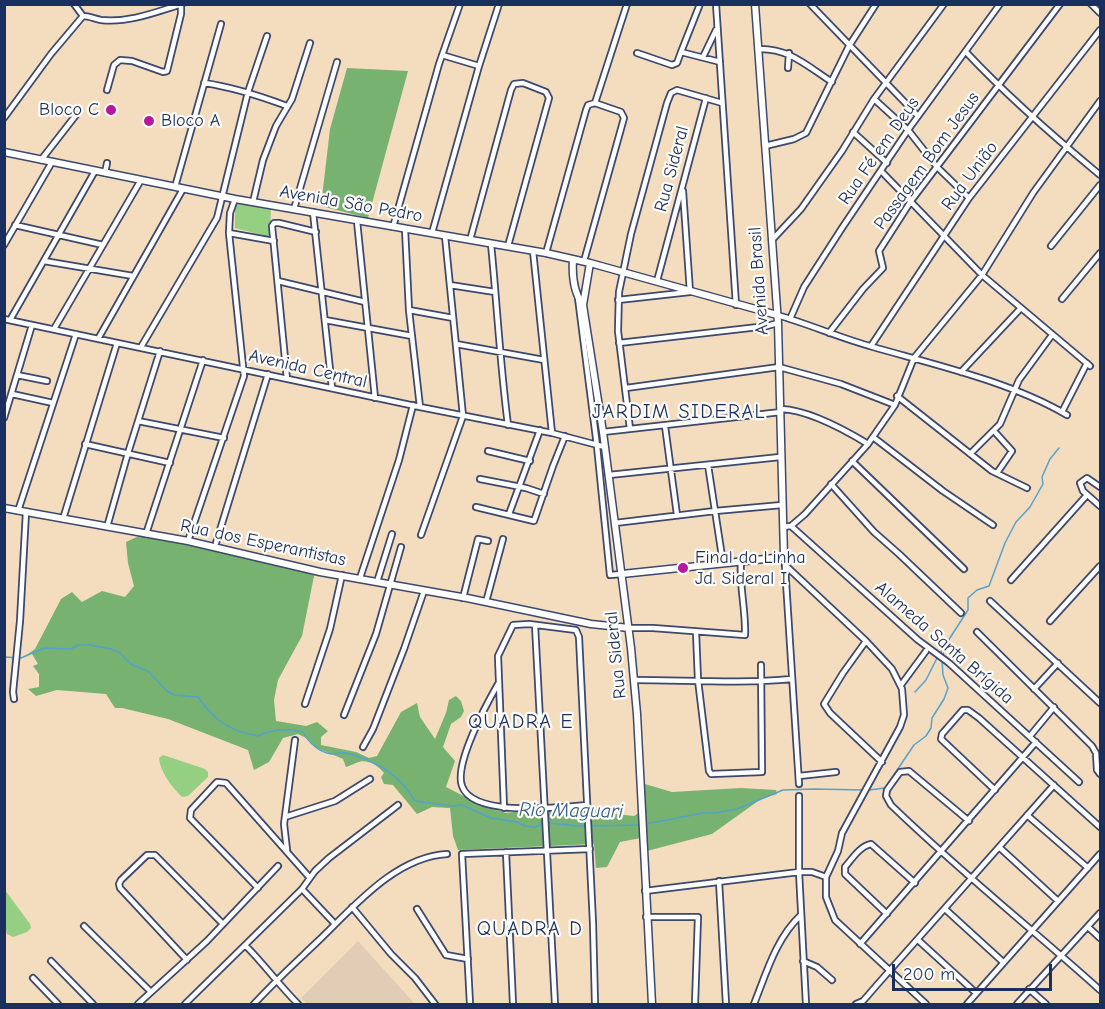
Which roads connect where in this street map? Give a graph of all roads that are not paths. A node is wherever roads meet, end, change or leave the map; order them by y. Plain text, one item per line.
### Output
1 (75, 4) edge
2 (460, 4) edge
3 (499, 4) edge
4 (627, 4) edge
5 (700, 4) edge
6 (716, 4) edge
7 (755, 4) edge
8 (810, 4) edge
9 (876, 4) edge
10 (944, 4) edge
11 (1000, 4) edge
12 (1060, 4) edge
13 (1091, 4) edge
14 (181, 5) edge
15 (1101, 13) edge
16 (83, 16) junction
17 (221, 24) dead end
18 (717, 30) junction
19 (1101, 30) edge
20 (267, 36) dead end
21 (310, 43) dead end
22 (849, 46) junction
23 (758, 49) junction
24 (681, 52) junction
25 (966, 52) junction
26 (637, 53) dead end
27 (789, 53) junction
28 (442, 55) junction
29 (702, 57) junction
30 (337, 62) dead end
31 (720, 62) junction
32 (479, 66) junction
33 (788, 68) dead end
34 (832, 82) junction
35 (204, 83) junction
36 (885, 84) junction
37 (998, 87) junction
38 (107, 90) dead end
39 (248, 92) junction
40 (706, 98) junction
41 (874, 99) junction
42 (1101, 101) edge
43 (595, 103) junction
44 (722, 103) junction
45 (287, 106) junction
46 (76, 115) dead end
47 (918, 116) junction
48 (4, 118) edge
49 (1032, 118) junction
50 (908, 130) junction
51 (852, 132) junction
52 (765, 146) junction
53 (1066, 147) junction
54 (5, 154) edge
55 (41, 160) junction
56 (51, 162) junction
57 (107, 163) dead end
58 (887, 163) junction
59 (937, 167) junction
60 (95, 171) junction
61 (881, 171) junction
62 (105, 173) junction
63 (1101, 176) edge
64 (141, 180) junction
65 (682, 184) junction
66 (1101, 185) edge
67 (175, 187) junction
68 (183, 189) junction
69 (223, 196) junction
70 (969, 198) junction
71 (235, 199) junction
72 (911, 201) junction
73 (253, 202) junction
74 (294, 209) junction
75 (313, 212) junction
76 (217, 218) junction
77 (357, 220) junction
78 (229, 221) junction
79 (15, 225) junction
80 (393, 227) junction
81 (405, 229) junction
82 (316, 232) junction
83 (229, 233) junction
84 (432, 233) junction
85 (943, 234) junction
86 (59, 235) junction
87 (446, 236) junction
88 (470, 240) junction
89 (772, 240) junction
90 (274, 241) junction
91 (491, 244) junction
92 (4, 245) edge
93 (103, 245) junction
94 (508, 246) junction
95 (1051, 246) dead end
96 (533, 251) junction
97 (546, 253) junction
98 (1101, 253) edge
99 (573, 259) junction
100 (44, 261) junction
101 (587, 262) junction
102 (89, 269) junction
103 (622, 272) junction
104 (982, 274) junction
105 (133, 276) junction
106 (278, 281) junction
107 (657, 281) junction
108 (450, 285) junction
109 (322, 292) junction
110 (495, 292) junction
111 (690, 292) junction
112 (578, 298) junction
113 (1062, 299) dead end
114 (618, 300) junction
115 (365, 302) junction
116 (583, 305) junction
117 (736, 305) junction
118 (1020, 309) junction
119 (409, 310) junction
120 (777, 315) junction
121 (453, 318) junction
122 (7, 319) edge
123 (790, 319) junction
124 (325, 320) junction
125 (777, 323) junction
126 (32, 325) junction
127 (369, 328) junction
128 (54, 329) junction
129 (829, 333) junction
130 (76, 334) junction
131 (1052, 335) junction
132 (412, 336) junction
133 (98, 339) junction
134 (117, 343) junction
135 (619, 343) junction
136 (456, 344) junction
137 (871, 346) junction
138 (141, 347) junction
139 (160, 351) junction
140 (499, 352) junction
141 (914, 357) junction
142 (203, 360) junction
143 (544, 360) junction
144 (779, 367) junction
145 (244, 369) junction
146 (961, 372) junction
147 (268, 374) junction
148 (17, 375) junction
149 (287, 379) junction
150 (47, 381) dead end
151 (333, 388) junction
152 (626, 388) junction
153 (1014, 391) junction
154 (12, 394) junction
155 (897, 396) junction
156 (375, 398) junction
157 (53, 403) junction
158 (413, 405) junction
159 (895, 405) junction
160 (420, 407) junction
161 (781, 411) junction
162 (463, 416) junction
163 (4, 418) edge
164 (138, 421) junction
165 (508, 425) junction
166 (665, 426) junction
167 (181, 429) junction
168 (630, 429) junction
169 (540, 430) junction
170 (994, 431) junction
171 (603, 432) junction
172 (552, 433) junction
173 (565, 436) junction
174 (873, 437) junction
175 (224, 438) junction
176 (85, 444) junction
177 (868, 444) junction
178 (597, 446) junction
179 (605, 447) junction
180 (488, 451) dead end
181 (128, 453) junction
182 (970, 454) junction
183 (780, 457) junction
184 (530, 461) junction
185 (852, 461) junction
186 (170, 463) junction
187 (708, 465) junction
188 (670, 468) junction
189 (997, 473) junction
190 (609, 476) junction
191 (480, 479) dead end
192 (831, 484) junction
193 (1101, 487) edge
194 (519, 488) junction
195 (1027, 488) dead end
196 (544, 494) junction
197 (1087, 495) junction
198 (782, 506) junction
199 (1101, 506) edge
200 (476, 507) dead end
201 (4, 508) edge
202 (715, 511) junction
203 (18, 512) junction
204 (26, 512) junction
205 (509, 514) junction
206 (677, 515) junction
207 (63, 519) junction
208 (615, 523) junction
209 (993, 525) dead end
210 (791, 526) junction
211 (783, 527) junction
212 (107, 528) junction
213 (146, 534) junction
214 (392, 534) dead end
215 (421, 535) dead end
216 (503, 539) dead end
217 (188, 541) junction
218 (488, 541) dead end
219 (216, 543) dead end
220 (401, 547) dead end
221 (784, 557) junction
222 (741, 561) junction
223 (723, 564) junction
224 (785, 565) junction
225 (1101, 566) edge
226 (964, 569) dead end
227 (622, 574) junction
228 (342, 575) junction
229 (360, 578) junction
230 (1011, 580) dead end
231 (377, 582) junction
232 (391, 585) junction
233 (424, 591) junction
234 (463, 598) junction
235 (990, 601) dead end
236 (486, 602) junction
237 (961, 614) dead end
238 (1050, 621) dead end
239 (536, 625) junction
240 (629, 628) junction
241 (696, 632) junction
242 (977, 632) dead end
243 (866, 641) junction
244 (926, 651) dead end
245 (1058, 663) junction
246 (761, 665) dead end
247 (633, 680) junction
248 (698, 680) junction
249 (792, 680) junction
250 (499, 682) junction
251 (761, 682) junction
252 (901, 685) junction
253 (1034, 689) junction
254 (14, 699) dead end
255 (305, 704) dead end
256 (1101, 704) edge
257 (1054, 706) junction
258 (344, 715) dead end
259 (1030, 736) junction
260 (295, 740) dead end
261 (1036, 742) junction
262 (363, 747) dead end
263 (1022, 759) junction
264 (882, 762) junction
265 (1099, 765) edge
266 (836, 772) dead end
267 (1101, 774) edge
268 (799, 776) junction
269 (370, 779) dead end
270 (1079, 782) dead end
271 (799, 784) dead end
272 (1054, 785) junction
273 (995, 790) junction
274 (799, 796) dead end
275 (398, 805) dead end
276 (587, 805) junction
277 (504, 808) junction
278 (546, 808) junction
279 (1027, 815) junction
280 (285, 817) junction
281 (969, 821) junction
282 (1101, 827) edge
283 (999, 847) junction
284 (590, 849) junction
285 (287, 851) junction
286 (547, 851) junction
287 (506, 852) junction
288 (942, 852) junction
289 (447, 854) dead end
290 (1101, 854) edge
291 (278, 866) dead end
292 (1088, 868) junction
293 (799, 872) junction
294 (826, 877) junction
295 (310, 878) junction
296 (970, 878) junction
297 (719, 881) junction
298 (915, 883) junction
299 (258, 888) junction
300 (302, 889) junction
301 (644, 891) junction
302 (1058, 901) junction
303 (352, 907) junction
304 (417, 909) dead end
305 (945, 909) junction
306 (1101, 913) edge
307 (887, 914) junction
308 (801, 915) junction
309 (646, 917) junction
310 (222, 923) junction
311 (335, 924) junction
312 (84, 926) dead end
313 (1088, 927) junction
314 (1033, 929) junction
315 (1101, 938) edge
316 (918, 940) junction
317 (860, 944) junction
318 (245, 945) junction
319 (1062, 956) junction
320 (468, 959) junction
321 (187, 960) junction
322 (51, 961) dead end
323 (803, 961) junction
324 (1003, 962) junction
325 (890, 971) junction
326 (33, 978) dead end
327 (832, 980) dead end
328 (275, 981) junction
329 (1029, 989) junction
330 (1101, 990) edge
331 (150, 992) junction
332 (976, 993) junction
333 (58, 1005) edge
334 (93, 1005) edge
335 (138, 1005) edge
336 (185, 1005) edge
337 (254, 1005) edge
338 (298, 1005) edge
339 (435, 1005) edge
340 (470, 1005) edge
341 (513, 1005) edge
342 (555, 1005) edge
343 (595, 1005) edge
344 (651, 1005) edge
345 (695, 1005) edge
346 (726, 1005) edge
347 (754, 1005) edge
348 (806, 1005) edge
349 (856, 1005) edge
350 (926, 1005) edge
351 (967, 1005) edge
352 (1017, 1005) edge
353 (1046, 1005) edge

1 - 16 street
2 - 28 street
3 - 32 street
4 - 43 street
5 - 24 street
6 - 18 street
7 - 23 main road, Avenida Brasil
8 - 22 street
9 - 22 street
10 - 36 street
11 - 25 street, Rua Fé em Deus
12 - 37 street, Passagem Bom Jesus
13 - 15 street
14 - 16 street
14 - 38 street
16 - 48 street
17 - 35 street
18 - 29 street
18 - 31 street
19 - 49 street, Rua União
20 - 39 street
21 - 45 street
22 - 34 street
22 - 36 street
23 - 27 street
23 - 52 main road, Avenida Brasil
24 - 26 street
24 - 29 street
25 - 37 street
25 - 47 street, Rua Fé em Deus
27 - 33 street
27 - 34 street
28 - 32 street
28 - 80 street
29 - 31 street
30 - 74 street
31 - 44 street
32 - 84 street
34 - 52 street
35 - 39 street
35 - 67 street
36 - 41 street
36 - 47 street
37 - 49 street
37 - 59 street, Passagem Bom Jesus
39 - 45 street
39 - 69 street
40 - 44 street
40 - 65 street, Rua Sideral
40 - 103 street
41 - 50 street
41 - 51 street
42 - 53 street
43 - 97 street
43 - 101 street
44 - 117 street
45 - 73 street
46 - 55 street
47 - 50 street, Rua Fé em Deus
49 - 53 street
49 - 70 street, Rua União
50 - 58 street, Rua Fé em Deus
50 - 59 street
51 - 58 street
51 - 89 street
52 - 89 main road, Avenida Brasil
53 - 63 street
53 - 104 street
54 - 55 main road, Avenida São Pedro
55 - 56 main road, Avenida São Pedro
56 - 60 main road, Avenida São Pedro
56 - 79 street
57 - 62 street
58 - 61 street, Rua Fé em Deus
59 - 70 street
59 - 72 street, Passagem Bom Jesus
60 - 62 main road, Avenida São Pedro
60 - 86 street
61 - 72 street
61 - 123 street, Rua Fé em Deus
62 - 64 main road, Avenida São Pedro
64 - 67 main road, Avenida São Pedro
64 - 93 street
65 - 107 street, Rua Sideral
65 - 111 street
66 - 95 street
67 - 68 main road, Avenida São Pedro
68 - 69 main road, Avenida São Pedro
68 - 105 street
69 - 71 main road, Avenida São Pedro
69 - 76 street
70 - 85 street, Rua União
71 - 73 main road, Avenida São Pedro
71 - 78 street
72 - 85 street
72 - 129 street, Passagem Bom Jesus
73 - 74 main road, Avenida São Pedro
74 - 75 main road, Avenida São Pedro
75 - 77 main road, Avenida São Pedro
75 - 82 street
76 - 78 street
76 - 138 street
77 - 80 main road, Avenida São Pedro
77 - 115 street
78 - 83 street
79 - 86 street
79 - 92 street
80 - 81 main road, Avenida São Pedro
81 - 84 main road, Avenida São Pedro
81 - 119 street
82 - 90 street
82 - 109 street
83 - 90 street
83 - 145 street
84 - 87 main road, Avenida São Pedro
85 - 104 street
85 - 137 street, Rua União
86 - 93 street
86 - 100 street
87 - 88 main road, Avenida São Pedro
87 - 108 street
88 - 91 main road, Avenida São Pedro
88 - 94 street
89 - 120 main road, Avenida Brasil
90 - 106 street
91 - 94 main road, Avenida São Pedro
91 - 110 street
93 - 102 street
94 - 96 main road, Avenida São Pedro
96 - 97 main road, Avenida São Pedro
96 - 143 street
97 - 99 main road, Avenida São Pedro
98 - 113 street
99 - 101 main road, Avenida São Pedro
99 - 112 main road, Rua Sideral
100 - 102 street
100 - 122 street
101 - 103 main road, Avenida São Pedro
101 - 116 main road, Rua Sideral
102 - 105 street
102 - 128 street
103 - 107 main road, Avenida São Pedro
103 - 114 street
104 - 118 street
104 - 141 street
105 - 133 street
106 - 109 street
106 - 149 street
107 - 111 main road, Avenida São Pedro
108 - 110 street
108 - 121 street
109 - 115 street
109 - 124 street
110 - 140 street
111 - 114 street, Avenida São Pedro
111 - 117 main road, Avenida São Pedro
112 - 116 main road, Rua Sideral
112 - 178 street
114 - 135 street
115 - 127 street
116 - 171 main road, Rua Sideral
117 - 120 main road, Avenida São Pedro
118 - 131 street
118 - 146 street
119 - 121 street
119 - 132 street
120 - 123 street
120 - 125 main road, Avenida Brasil
121 - 136 street
122 - 126 street, Avenida Central
123 - 129 street
124 - 127 street
124 - 151 street
125 - 135 street
125 - 144 main road, Avenida Brasil
126 - 128 street, Avenida Central
126 - 148 street
127 - 132 street
127 - 156 street
128 - 130 street, Avenida Central
129 - 137 street
130 - 133 street, Avenida Central
130 - 157 street
131 - 153 street
131 - 153 street
132 - 160 street
133 - 134 street, Avenida Central
134 - 138 street, Avenida Central
134 - 176 street
135 - 152 street
136 - 140 street
136 - 162 street
137 - 141 street
138 - 139 street, Avenida Central
139 - 142 street, Avenida Central
139 - 164 street
140 - 143 street
140 - 165 street
141 - 146 street
141 - 155 street
142 - 145 street, Avenida Central
142 - 167 street
143 - 172 street
144 - 152 street
144 - 159 street
144 - 161 main road, Avenida Brasil
145 - 147 street, Avenida Central
145 - 175 street
146 - 153 street
147 - 149 street, Avenida Central
147 - 219 street
148 - 150 street
148 - 154 street
149 - 151 street, Avenida Central
151 - 156 street, Avenida Central
152 - 168 street
153 - 170 street
154 - 157 street
154 - 163 street
155 - 159 street
155 - 182 street
156 - 158 street, Avenida Central
157 - 203 street
158 - 160 street, Avenida Central
158 - 229 street
159 - 174 street
160 - 162 street, Avenida Central
161 - 166 street
161 - 177 street
161 - 183 main road, Avenida Brasil
162 - 165 street, Avenida Central
162 - 215 street
164 - 167 street
164 - 181 street
165 - 169 street, Avenida Central
166 - 168 street
166 - 188 street
167 - 175 street
167 - 186 street
168 - 171 street
169 - 172 street, Avenida Central
169 - 184 street
170 - 182 street
170 - 189 street
171 - 179 main road, Rua Sideral
172 - 173 street, Avenida Central
173 - 178 street, Avenida Central
173 - 196 street
174 - 177 street
174 - 209 street
175 - 217 street
176 - 181 street
176 - 207 street
177 - 185 street
178 - 179 street, Avenida Central
178 - 227 street
179 - 190 main road, Rua Sideral
180 - 184 street
181 - 186 street
181 - 212 street
182 - 189 street
183 - 187 street
183 - 198 main road, Avenida Brasil
184 - 194 street
185 - 192 street
185 - 226 street
186 - 213 street
187 - 188 street
187 - 202 street
188 - 190 street
188 - 206 street
189 - 195 street
190 - 208 main road, Rua Sideral
191 - 194 street
192 - 210 street
192 - 237 street
193 - 197 street
194 - 196 street
194 - 205 street
196 - 205 street
197 - 199 street
197 - 230 street
198 - 202 street
198 - 211 main road, Avenida Brasil
200 - 205 street
201 - 203 main road, Rua dos Esperantistas
202 - 206 street
202 - 223 street
203 - 204 main road, Rua dos Esperantistas
204 - 207 main road, Rua dos Esperantistas
204 - 254 street
206 - 208 street
207 - 212 main road, Rua dos Esperantistas
208 - 227 main road, Rua Sideral
210 - 211 street
210 - 259 street, Alameda Santa Brígida
211 - 221 main road, Avenida Brasil
212 - 213 main road, Rua dos Esperantistas
213 - 217 main road, Rua dos Esperantistas
214 - 231 street
216 - 236 street
217 - 228 main road, Rua dos Esperantistas
218 - 234 street
220 - 232 street
221 - 222 main road
221 - 224 street
222 - 223 main road
222 - 241 street
223 - 227 main road
224 - 243 street
224 - 249 street
225 - 238 street
227 - 240 main road, Rua Sideral
228 - 229 main road, Rua dos Esperantistas
228 - 255 street
229 - 231 main road, Rua dos Esperantistas
231 - 232 main road, Rua dos Esperantistas
232 - 233 main road, Rua dos Esperantistas
232 - 258 street
233 - 234 main road, Rua dos Esperantistas
233 - 262 street
234 - 236 main road, Rua dos Esperantistas
235 - 245 street
236 - 240 main road, Rua dos Esperantistas
239 - 250 street
239 - 276 street
239 - 278 street
240 - 241 street
240 - 247 main road, Rua Sideral
241 - 248 street
242 - 253 street
243 - 252 street
243 - 264 street
244 - 252 street
245 - 253 street
245 - 256 street
246 - 251 street
247 - 248 street
247 - 301 main road, Rua Sideral
248 - 251 street
248 - 251 street
249 - 251 street
249 - 268 street
250 - 277 street
250 - 277 street
252 - 264 street
253 - 257 street
257 - 259 street
257 - 265 street
259 - 261 street, Alameda Santa Brígida
260 - 280 street
261 - 263 street
261 - 270 street, Alameda Santa Brígida
263 - 272 street
263 - 273 street
263 - 273 street
264 - 294 street
265 - 267 street
266 - 268 street
268 - 271 street
269 - 280 street
272 - 279 street
272 - 282 street
273 - 281 street
274 - 293 street
275 - 295 street
276 - 278 street
276 - 284 street
277 - 278 street
278 - 286 street
279 - 283 street
279 - 292 street
280 - 285 street
281 - 288 street
281 - 288 street
283 - 296 street
283 - 302 street
284 - 286 street
284 - 343 street
285 - 295 street
285 - 299 street
286 - 287 street
286 - 342 street
287 - 320 street
287 - 341 street
288 - 296 street
288 - 298 street
289 - 303 street
290 - 292 street
291 - 299 street
292 - 302 street
293 - 294 street
293 - 297 street
293 - 308 street
294 - 317 street
295 - 300 street
296 - 305 street
296 - 314 street
297 - 301 street
297 - 346 street
298 - 307 street
298 - 307 street
299 - 310 street
300 - 311 street
300 - 318 street
301 - 309 main road, Rua Sideral
302 - 314 street
303 - 311 street
303 - 339 street
304 - 320 street
305 - 316 street
305 - 324 street
306 - 313 street
307 - 317 street
308 - 323 street
308 - 347 street
309 - 344 main road, Rua Sideral
309 - 345 street
310 - 321 street
310 - 321 street
311 - 328 street
312 - 331 street
313 - 315 street
313 - 319 street
314 - 319 street
314 - 324 street
316 - 325 street
316 - 332 street
317 - 325 street
318 - 328 street
318 - 336 street
319 - 329 street
319 - 330 street
320 - 340 street
321 - 331 street
322 - 334 street
323 - 327 street
323 - 348 street
324 - 332 street
325 - 349 street
325 - 350 street
326 - 333 street
328 - 337 street
328 - 338 street
329 - 352 street
329 - 353 street
331 - 335 street
332 - 351 street

